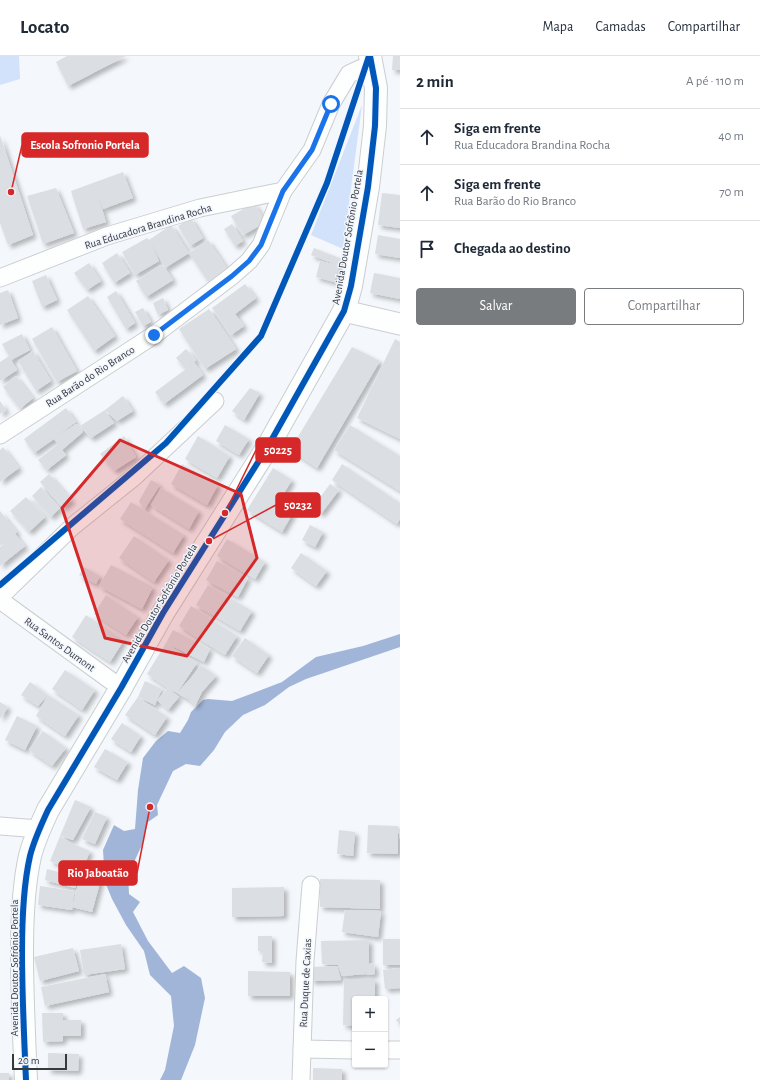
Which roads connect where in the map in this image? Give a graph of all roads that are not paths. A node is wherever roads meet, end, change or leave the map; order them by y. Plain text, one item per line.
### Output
1 (372, 63) edge
2 (283, 191) junction
3 (0, 278) edge
4 (344, 311) junction
5 (400, 324) edge
6 (215, 401) dead end
7 (0, 434) edge
8 (0, 598) edge
9 (121, 688) junction
10 (0, 826) edge
11 (39, 829) junction
12 (311, 885) dead end
13 (302, 1049) junction
14 (352, 1050) edge
15 (388, 1050) edge
16 (400, 1050) edge
17 (26, 1080) edge
18 (301, 1080) edge

1 - 2 street
1 - 4 main road, Avenida Doutor Sofrônio Portela
2 - 3 street, Rua Educadora Brandina Rocha
2 - 7 street, Rua Barão do Rio Branco
4 - 5 street
4 - 9 main road, Avenida Doutor Sofrônio Portela
6 - 8 street
8 - 9 street, Rua Santos Dumont
9 - 11 main road, Avenida Doutor Sofrônio Portela
10 - 11 street
11 - 17 main road, Avenida Doutor Sofrônio Portela
12 - 13 street, Rua Duque de Caxias
13 - 14 street
13 - 18 street, Rua Duque de Caxias
15 - 16 street

